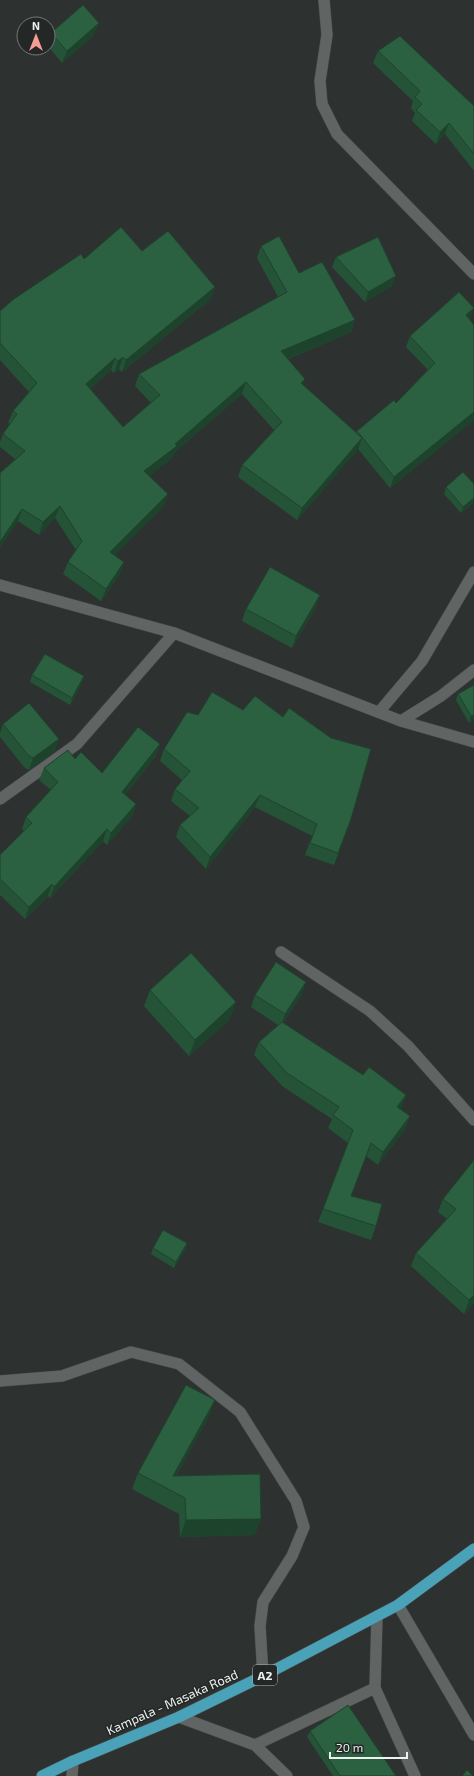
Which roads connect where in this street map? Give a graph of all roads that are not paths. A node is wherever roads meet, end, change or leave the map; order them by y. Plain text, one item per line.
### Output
1 (324, 0) edge
2 (474, 274) edge
3 (474, 572) edge
4 (0, 585) edge
5 (174, 633) junction
6 (474, 670) edge
7 (378, 712) junction
8 (401, 721) junction
9 (474, 742) edge
10 (0, 800) edge
11 (280, 952) dead end
12 (474, 1120) edge
13 (0, 1381) edge
14 (474, 1549) edge
15 (398, 1605) junction
16 (377, 1616) junction
17 (263, 1676) junction
18 (375, 1688) junction
19 (179, 1717) junction
20 (474, 1735) edge
21 (255, 1745) junction
22 (73, 1761) junction
23 (42, 1776) edge
24 (72, 1776) edge
25 (287, 1776) edge
26 (415, 1776) edge

1 - 2 street
3 - 7 street
4 - 5 street
5 - 7 street
5 - 10 street
6 - 8 street
7 - 8 street
8 - 9 street
11 - 12 street
13 - 17 street
14 - 15 main road, Kampala - Masaka Road / A2
15 - 16 main road, Kampala - Masaka Road / A2
15 - 20 street
16 - 17 main road, Kampala - Masaka Road / A2
16 - 18 street
17 - 19 main road, Kampala - Masaka Road / A2
18 - 21 street
18 - 26 street
19 - 21 street
19 - 22 main road, Kampala - Masaka Road / A2
21 - 25 street
22 - 23 main road, Kampala - Masaka Road / A2
22 - 24 street

